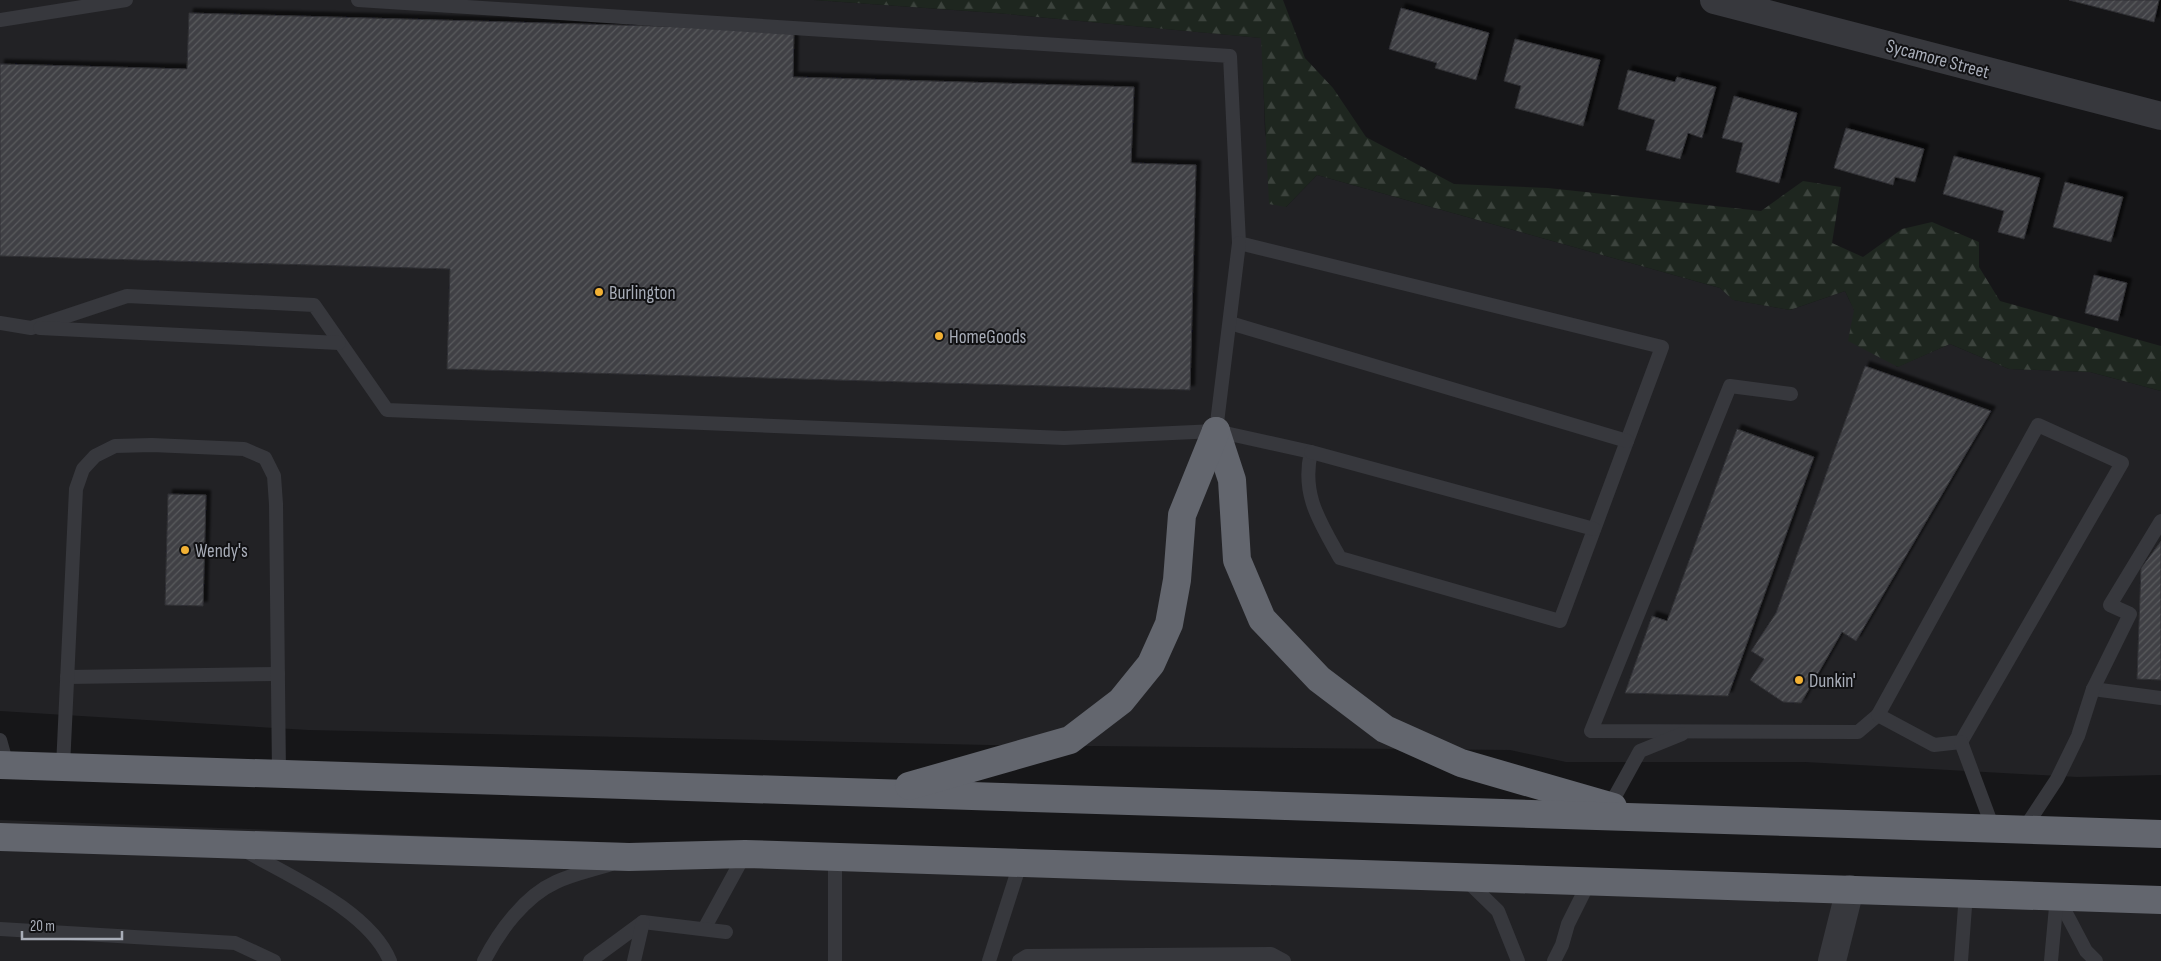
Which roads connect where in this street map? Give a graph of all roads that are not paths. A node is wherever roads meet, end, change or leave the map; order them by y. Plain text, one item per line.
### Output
1 (126, 0) edge
2 (358, 0) edge
3 (1714, 0) edge
4 (0, 20) edge
5 (2161, 116) edge
6 (1240, 243) junction
7 (0, 322) edge
8 (1230, 323) junction
9 (31, 328) junction
10 (339, 343) junction
11 (1790, 394) dead end
12 (1216, 431) junction
13 (1627, 441) junction
14 (1311, 452) junction
15 (2161, 521) edge
16 (1594, 529) junction
17 (278, 674) junction
18 (67, 677) junction
19 (2093, 689) junction
20 (2161, 698) edge
21 (1878, 715) junction
22 (1687, 732) junction
23 (1961, 742) junction
24 (2, 756) edge
25 (63, 767) junction
26 (280, 774) junction
27 (882, 794) junction
28 (1607, 811) junction
29 (1994, 828) junction
30 (2024, 829) junction
31 (2161, 834) edge
32 (0, 837) edge
33 (235, 845) junction
34 (745, 854) junction
35 (835, 857) junction
36 (629, 858) junction
37 (1020, 864) junction
38 (1464, 878) junction
39 (1589, 882) junction
40 (1850, 889) junction
41 (1966, 893) junction
42 (2057, 896) junction
43 (2161, 900) edge
44 (643, 922) junction
45 (0, 929) edge
46 (704, 929) junction
47 (726, 932) dead end
48 (1066, 958) edge
49 (274, 961) edge
50 (390, 961) edge
51 (484, 961) edge
52 (590, 961) edge
53 (634, 961) edge
54 (835, 961) edge
55 (989, 961) edge
56 (1019, 961) edge
57 (1284, 961) edge
58 (1518, 961) edge
59 (1554, 961) edge
60 (1832, 961) edge
61 (1961, 961) edge
62 (2042, 961) edge
63 (2051, 961) edge
64 (2096, 961) edge

1 - 4 lane
2 - 6 lane
3 - 5 street, Sycamore Street
6 - 8 lane
6 - 13 lane
7 - 9 lane
8 - 12 lane
8 - 13 lane
9 - 10 lane
9 - 10 lane
10 - 12 lane
11 - 22 lane
12 - 14 lane
12 - 27 highway
12 - 28 highway
13 - 16 lane
14 - 16 lane
14 - 16 lane
15 - 19 lane
17 - 18 lane
17 - 18 lane
17 - 26 lane
18 - 25 lane
19 - 20 lane
19 - 30 lane
21 - 22 lane
21 - 23 lane
21 - 23 lane
22 - 28 lane
23 - 29 lane
24 - 25 highway
25 - 26 highway
26 - 27 highway
27 - 28 highway
28 - 29 highway
29 - 30 highway
30 - 31 highway
32 - 33 highway
33 - 36 highway
33 - 50 lane
34 - 35 highway
34 - 36 highway
34 - 46 lane
35 - 37 highway
35 - 54 lane
36 - 51 lane
37 - 38 highway
37 - 55 lane
38 - 39 highway
38 - 58 lane
39 - 40 highway
39 - 59 lane
40 - 41 highway
40 - 60 street
41 - 42 highway
41 - 61 lane
42 - 43 highway
42 - 63 lane
42 - 64 lane
44 - 46 lane
44 - 52 lane
44 - 53 lane
45 - 49 lane
46 - 47 lane
48 - 56 lane
48 - 57 lane
62 - 63 lane

